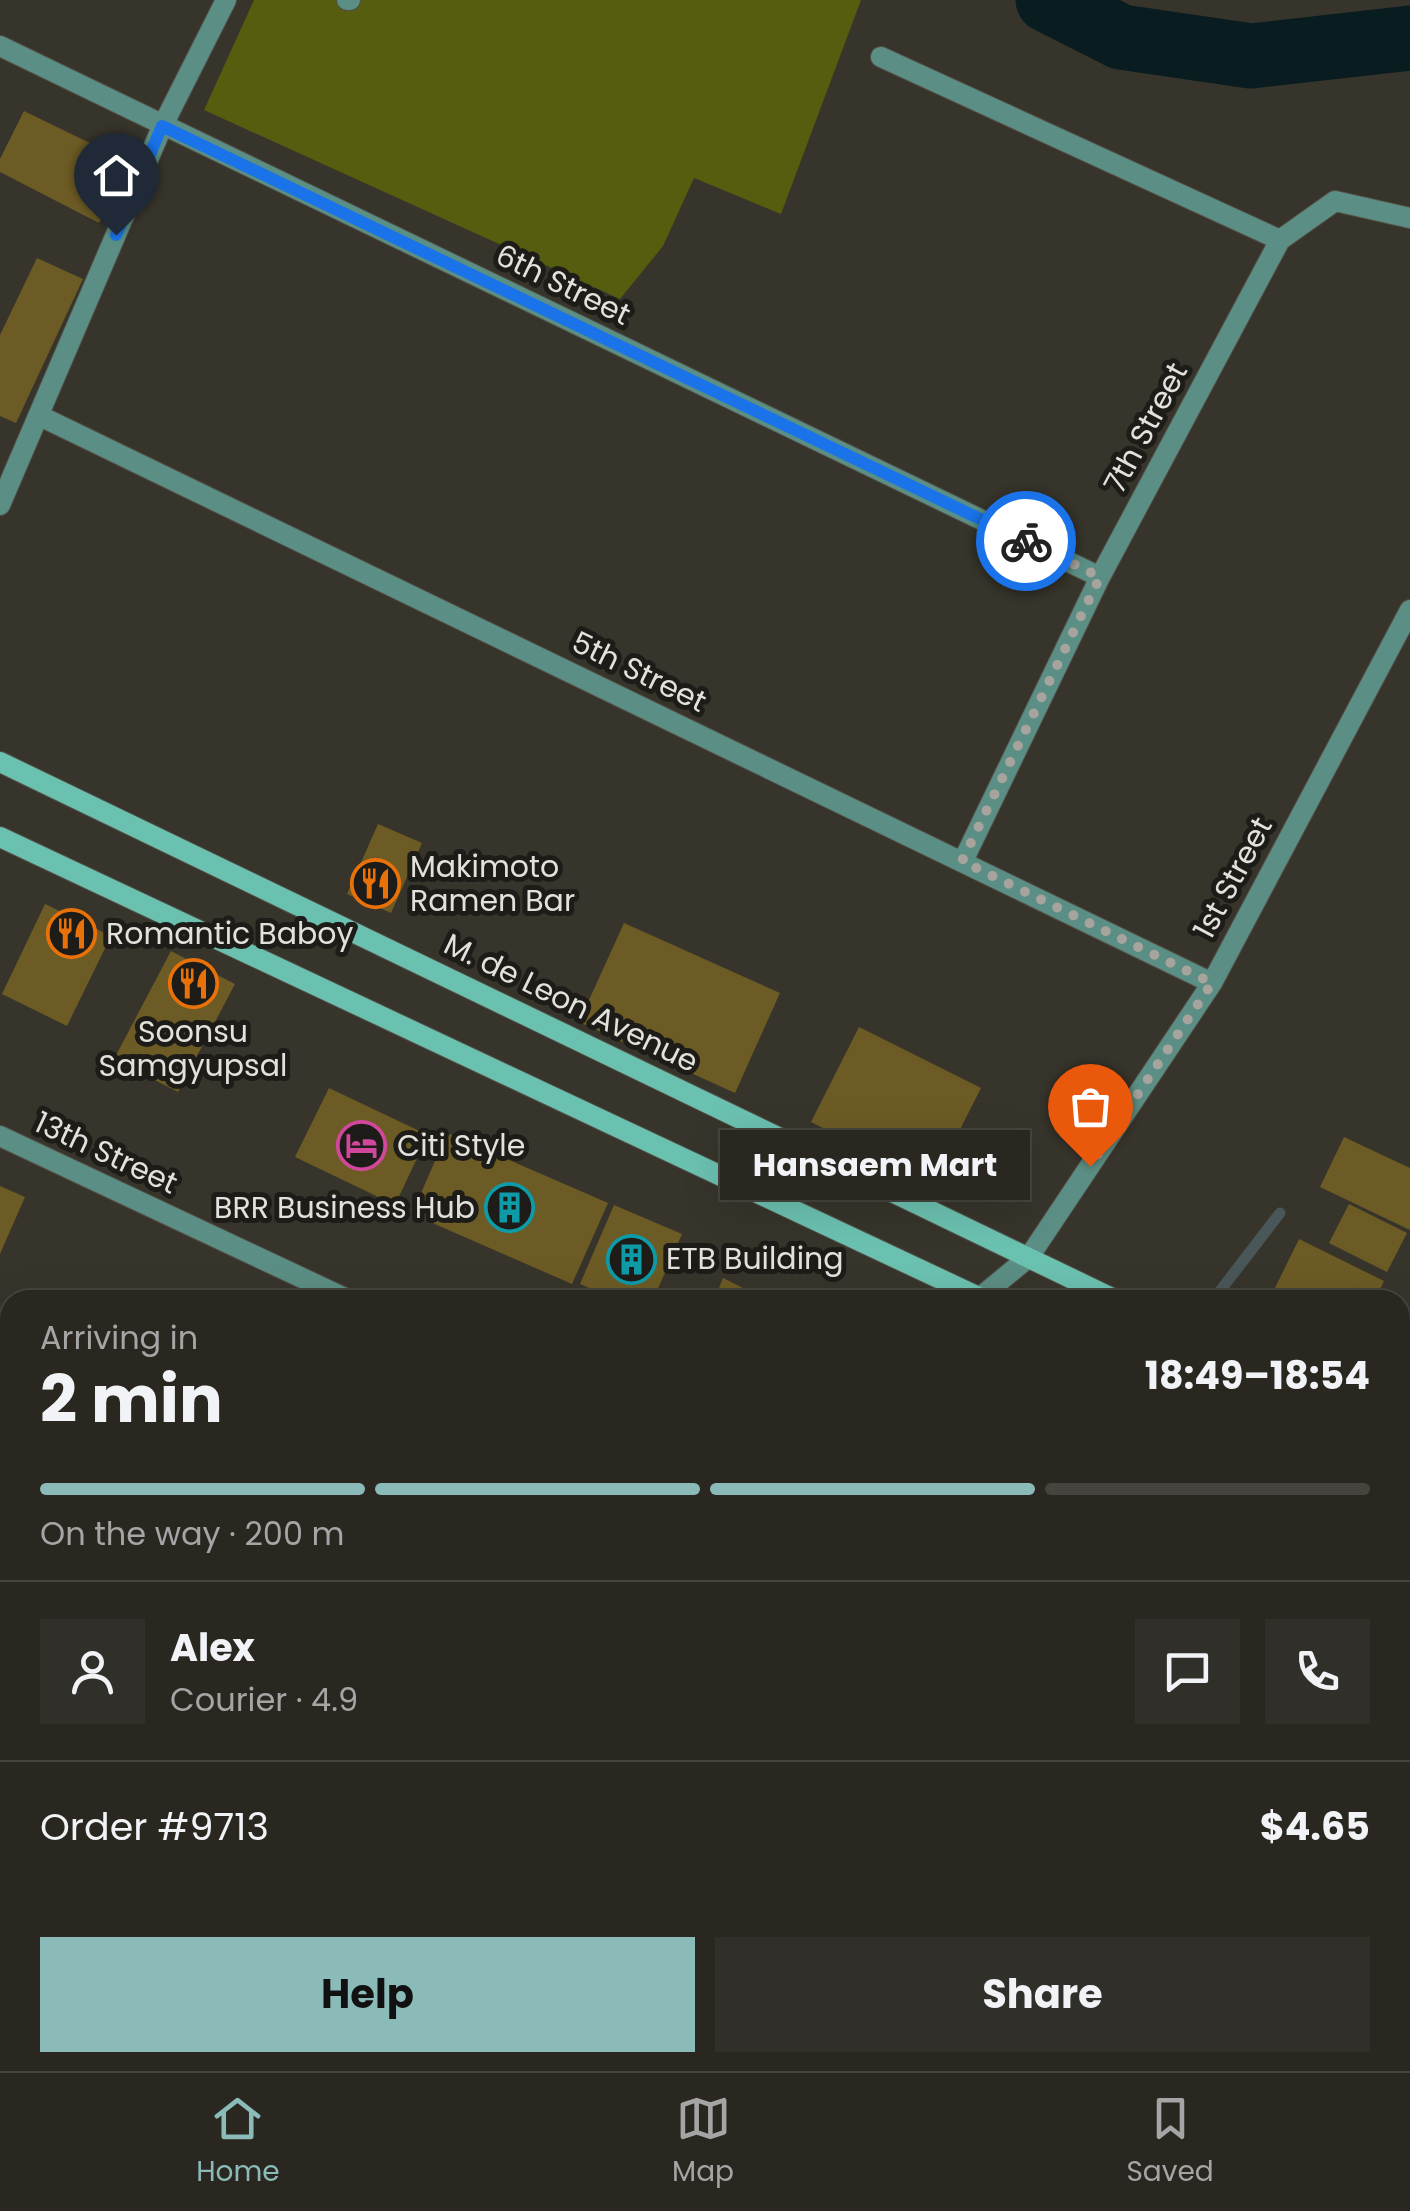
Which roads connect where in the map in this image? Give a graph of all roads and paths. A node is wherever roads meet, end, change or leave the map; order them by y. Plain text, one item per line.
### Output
1 (226, 0) edge
2 (0, 46) edge
3 (881, 57) dead end
4 (162, 126) junction
5 (1410, 218) edge
6 (1280, 240) junction
7 (40, 416) junction
8 (0, 505) edge
9 (1100, 577) junction
10 (1410, 610) edge
11 (0, 762) edge
12 (0, 837) edge
13 (962, 861) junction
14 (1212, 983) junction
15 (0, 1136) edge
16 (1029, 1257) junction
17 (328, 1290) edge
18 (961, 1290) edge
19 (990, 1290) edge
20 (1096, 1290) edge

1 - 4 street
2 - 4 street, 6th Street
3 - 6 street
4 - 7 street
4 - 9 street, 6th Street
5 - 6 street
6 - 9 street, 7th Street
7 - 8 street
7 - 13 street, 5th Street
9 - 13 street, 7th Street
10 - 14 street, 1st Street
11 - 16 main road, M. de Leon Avenue
12 - 18 main road
13 - 14 street, 5th Street
14 - 16 street, 1st Street
15 - 17 street, 13th Street
16 - 19 street, 1st Street
16 - 20 main road, M. de Leon Avenue

